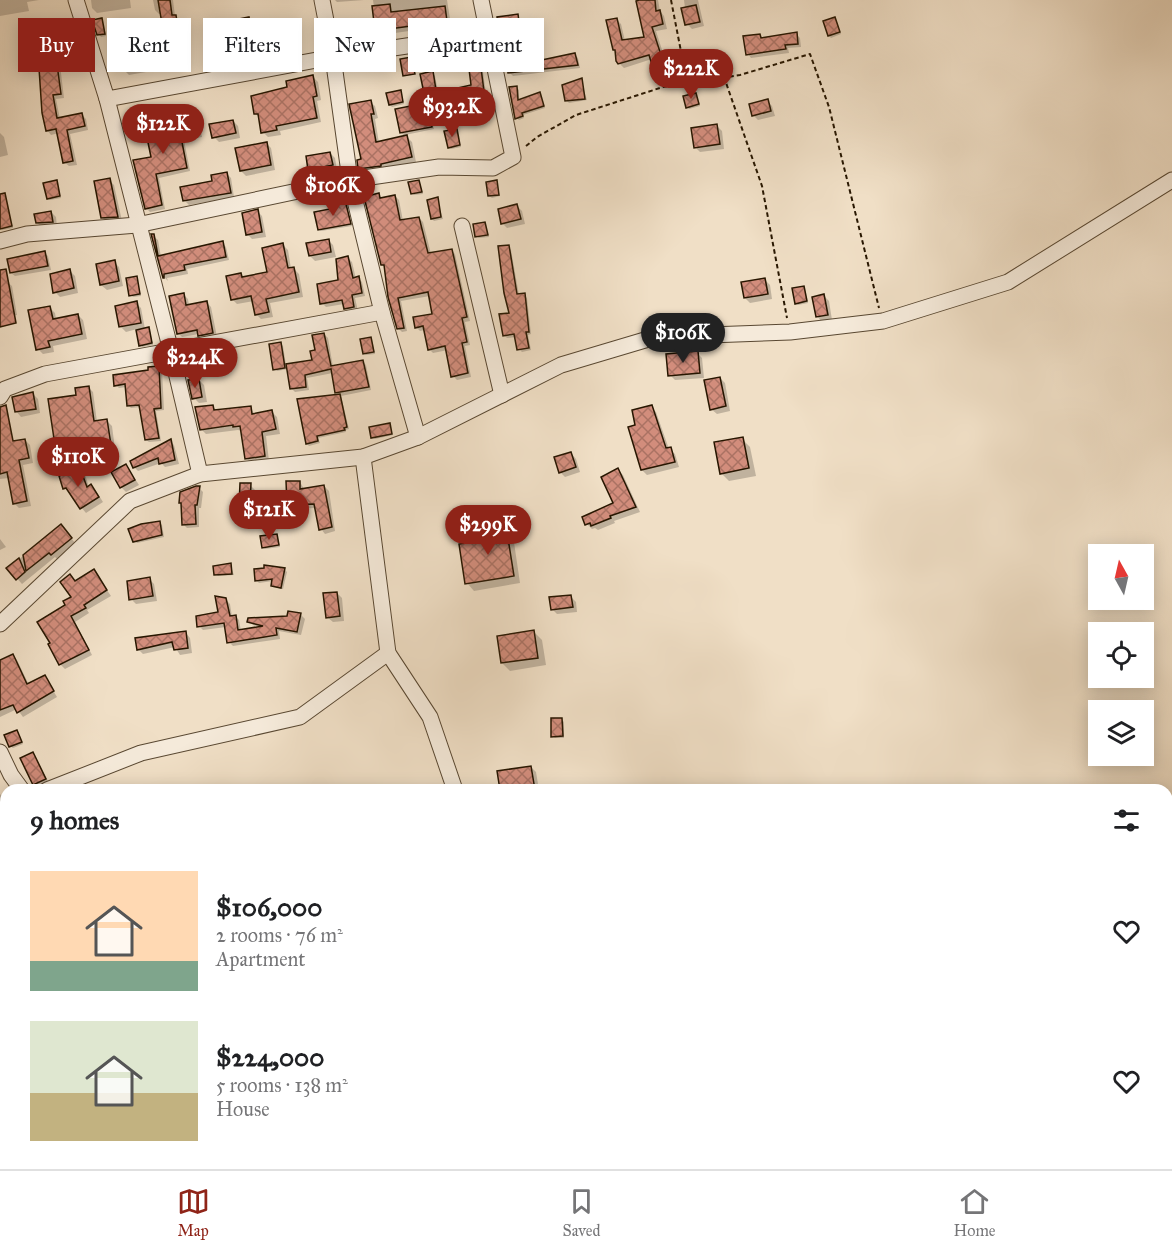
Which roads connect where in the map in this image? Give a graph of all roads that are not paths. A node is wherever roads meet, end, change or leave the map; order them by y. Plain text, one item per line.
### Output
1 (76, 0) edge
2 (322, 0) edge
3 (481, 0) edge
4 (325, 18) edge
5 (484, 18) edge
6 (314, 61) edge
7 (335, 72) edge
8 (495, 72) edge
9 (106, 99) junction
10 (350, 180) junction
11 (1172, 180) edge
12 (137, 225) junction
13 (462, 226) dead end
14 (0, 241) edge
15 (382, 312) junction
16 (171, 351) junction
17 (502, 395) junction
18 (0, 396) edge
19 (418, 437) junction
20 (363, 457) junction
21 (200, 474) junction
22 (0, 624) edge
23 (388, 653) junction
24 (0, 752) edge
25 (6, 778) edge
26 (62, 784) edge
27 (453, 784) edge

1 - 9 street
2 - 4 street
3 - 5 street
6 - 9 street
7 - 10 street
8 - 10 street
9 - 12 street
10 - 12 street
10 - 15 street
11 - 17 street
12 - 14 street
12 - 16 street
13 - 17 street
15 - 16 street
15 - 19 street
16 - 18 street
16 - 21 street
17 - 19 street
19 - 20 street
20 - 21 street
20 - 23 street
21 - 22 street
23 - 26 street
23 - 27 street
24 - 25 street

